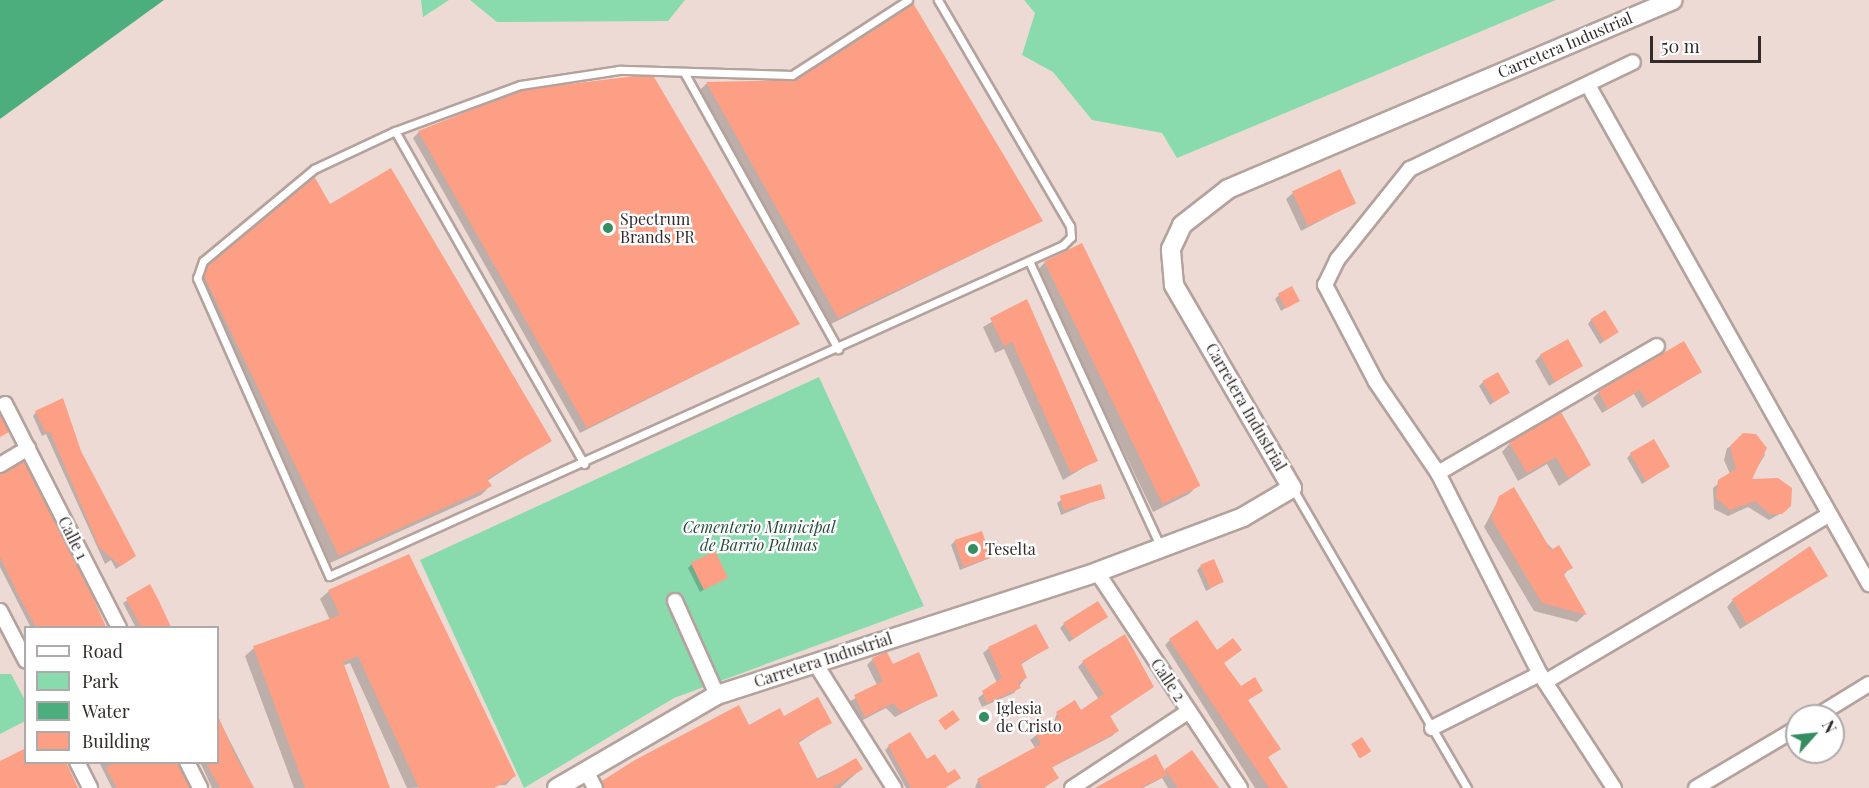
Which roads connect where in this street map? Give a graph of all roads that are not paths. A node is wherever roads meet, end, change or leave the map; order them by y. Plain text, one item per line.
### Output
1 (908, 0) edge
2 (938, 0) edge
3 (1673, 0) edge
4 (1633, 62) dead end
5 (685, 74) junction
6 (1588, 85) junction
7 (395, 131) junction
8 (1030, 262) junction
9 (1657, 346) dead end
10 (838, 349) junction
11 (5, 404) dead end
12 (28, 448) junction
13 (584, 464) junction
14 (0, 465) edge
15 (1438, 473) junction
16 (1292, 488) junction
17 (1827, 516) junction
18 (1162, 548) junction
19 (1097, 572) junction
20 (1869, 584) edge
21 (675, 601) dead end
22 (0, 611) edge
23 (117, 626) edge
24 (24, 657) edge
25 (815, 663) junction
26 (1542, 678) junction
27 (1869, 684) edge
28 (717, 695) junction
29 (1836, 704) edge
30 (1189, 711) junction
31 (1432, 728) junction
32 (1785, 735) edge
33 (78, 764) edge
34 (188, 764) edge
35 (586, 771) junction
36 (90, 788) edge
37 (200, 788) edge
38 (557, 788) edge
39 (595, 788) edge
40 (894, 788) edge
41 (1072, 788) edge
42 (1240, 788) edge
43 (1467, 788) edge
44 (1614, 788) edge
45 (1696, 788) edge

1 - 5 lane
2 - 8 lane
3 - 16 street, Carretera Industrial
4 - 6 street
5 - 7 lane
5 - 10 lane
6 - 15 street
6 - 17 street
7 - 13 lane
7 - 13 lane
8 - 10 lane
8 - 18 lane
9 - 15 street
10 - 13 lane
11 - 12 street, Calle 1
12 - 14 street
12 - 23 street, Calle 1
15 - 26 street
16 - 18 street, Carretera Industrial
16 - 31 lane
17 - 20 street
17 - 26 street
18 - 19 street, Carretera Industrial
19 - 25 street, Carretera Industrial
19 - 30 street, Calle 2
21 - 28 street
22 - 24 street
25 - 28 street, Carretera Industrial
25 - 40 street
26 - 31 street
26 - 44 street
27 - 29 street
28 - 35 street, Carretera Industrial
30 - 41 street
30 - 42 street, Calle 2
31 - 43 lane
32 - 45 street
33 - 36 street
34 - 37 street
35 - 38 street, Carretera Industrial
35 - 39 street

